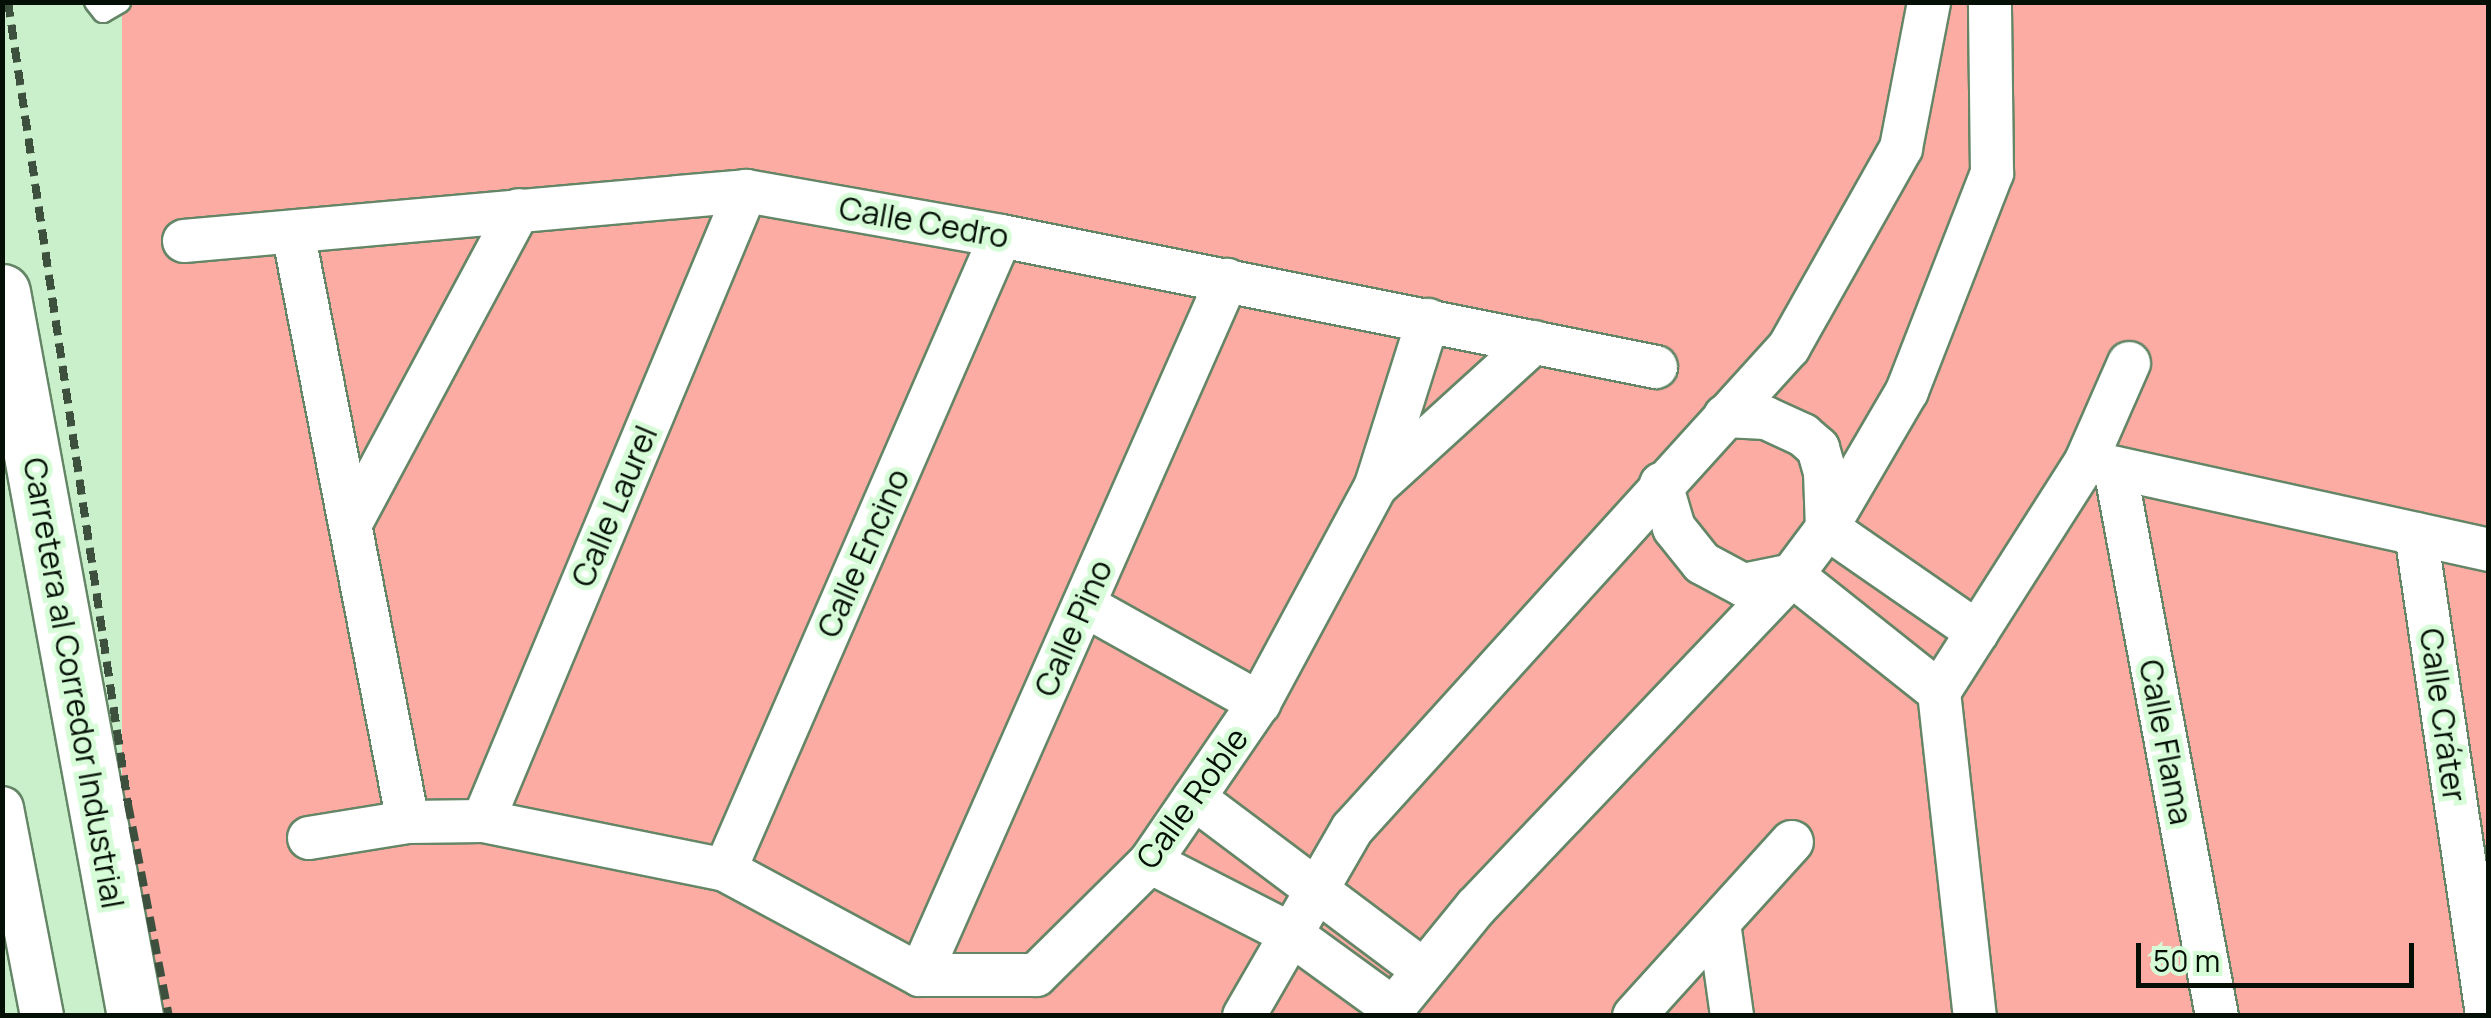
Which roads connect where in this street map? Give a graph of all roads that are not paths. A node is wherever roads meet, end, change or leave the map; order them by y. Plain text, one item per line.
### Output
1 (95, 2) edge
2 (120, 2) edge
3 (1929, 2) edge
4 (1990, 2) edge
5 (746, 191) junction
6 (519, 210) junction
7 (294, 232) junction
8 (1001, 236) junction
9 (184, 241) dead end
10 (1227, 280) junction
11 (2, 292) edge
12 (1428, 320) junction
13 (1534, 342) junction
14 (2128, 363) dead end
15 (1656, 367) dead end
16 (1725, 416) junction
17 (2100, 465) junction
18 (1662, 484) junction
19 (1376, 486) junction
20 (351, 524) junction
21 (1826, 528) junction
22 (2416, 534) junction
23 (2488, 550) edge
24 (1792, 574) junction
25 (1084, 605) junction
26 (1978, 632) junction
27 (1939, 692) junction
28 (1259, 704) junction
29 (1194, 798) junction
30 (2, 808) edge
31 (483, 821) junction
32 (408, 822) junction
33 (309, 838) dead end
34 (1792, 842) dead end
35 (1150, 862) junction
36 (724, 870) junction
37 (1318, 888) junction
38 (1719, 923) junction
39 (1291, 934) junction
40 (1422, 970) junction
41 (920, 975) junction
42 (1390, 1012) edge
43 (42, 1016) edge
44 (135, 1016) edge
45 (1244, 1016) edge
46 (1634, 1016) edge
47 (1732, 1016) edge
48 (1975, 1016) edge
49 (2218, 1016) edge
50 (2487, 1016) edge

1 - 2 lane
3 - 16 street
4 - 21 street
5 - 6 street, Calle Cedro
5 - 8 street, Calle Cedro
5 - 31 street, Calle Laurel
6 - 7 street, Calle Cedro
6 - 20 street
7 - 9 street, Calle Cedro
7 - 20 street
8 - 10 street, Calle Cedro
8 - 36 street, Calle Encino
10 - 12 street, Calle Cedro
10 - 25 street, Calle Pino
11 - 44 street, Carretera al Corredor Industrial
12 - 13 street, Calle Cedro
12 - 19 street
13 - 15 street, Calle Cedro
13 - 19 street, Calle Roble
14 - 17 street
16 - 18 street
16 - 21 street
17 - 22 street
17 - 26 street
17 - 49 street, Calle Flama
18 - 24 street
18 - 37 street
19 - 28 street, Calle Roble
20 - 32 street
21 - 24 street
21 - 26 street
22 - 23 street
22 - 50 street, Calle Cráter
24 - 27 street
24 - 40 street
25 - 28 street
25 - 41 street, Calle Pino
26 - 27 street
27 - 48 street
28 - 29 street, Calle Roble
29 - 35 street, Calle Roble
29 - 37 street
30 - 43 street
31 - 32 street, Calle Roble
31 - 36 street, Calle Roble
32 - 33 street, Calle Roble
34 - 38 street
35 - 39 street
35 - 41 street, Calle Roble
36 - 41 street, Calle Roble
37 - 39 street
37 - 40 street
38 - 46 street
38 - 47 street
39 - 42 street
39 - 45 street
40 - 42 street

